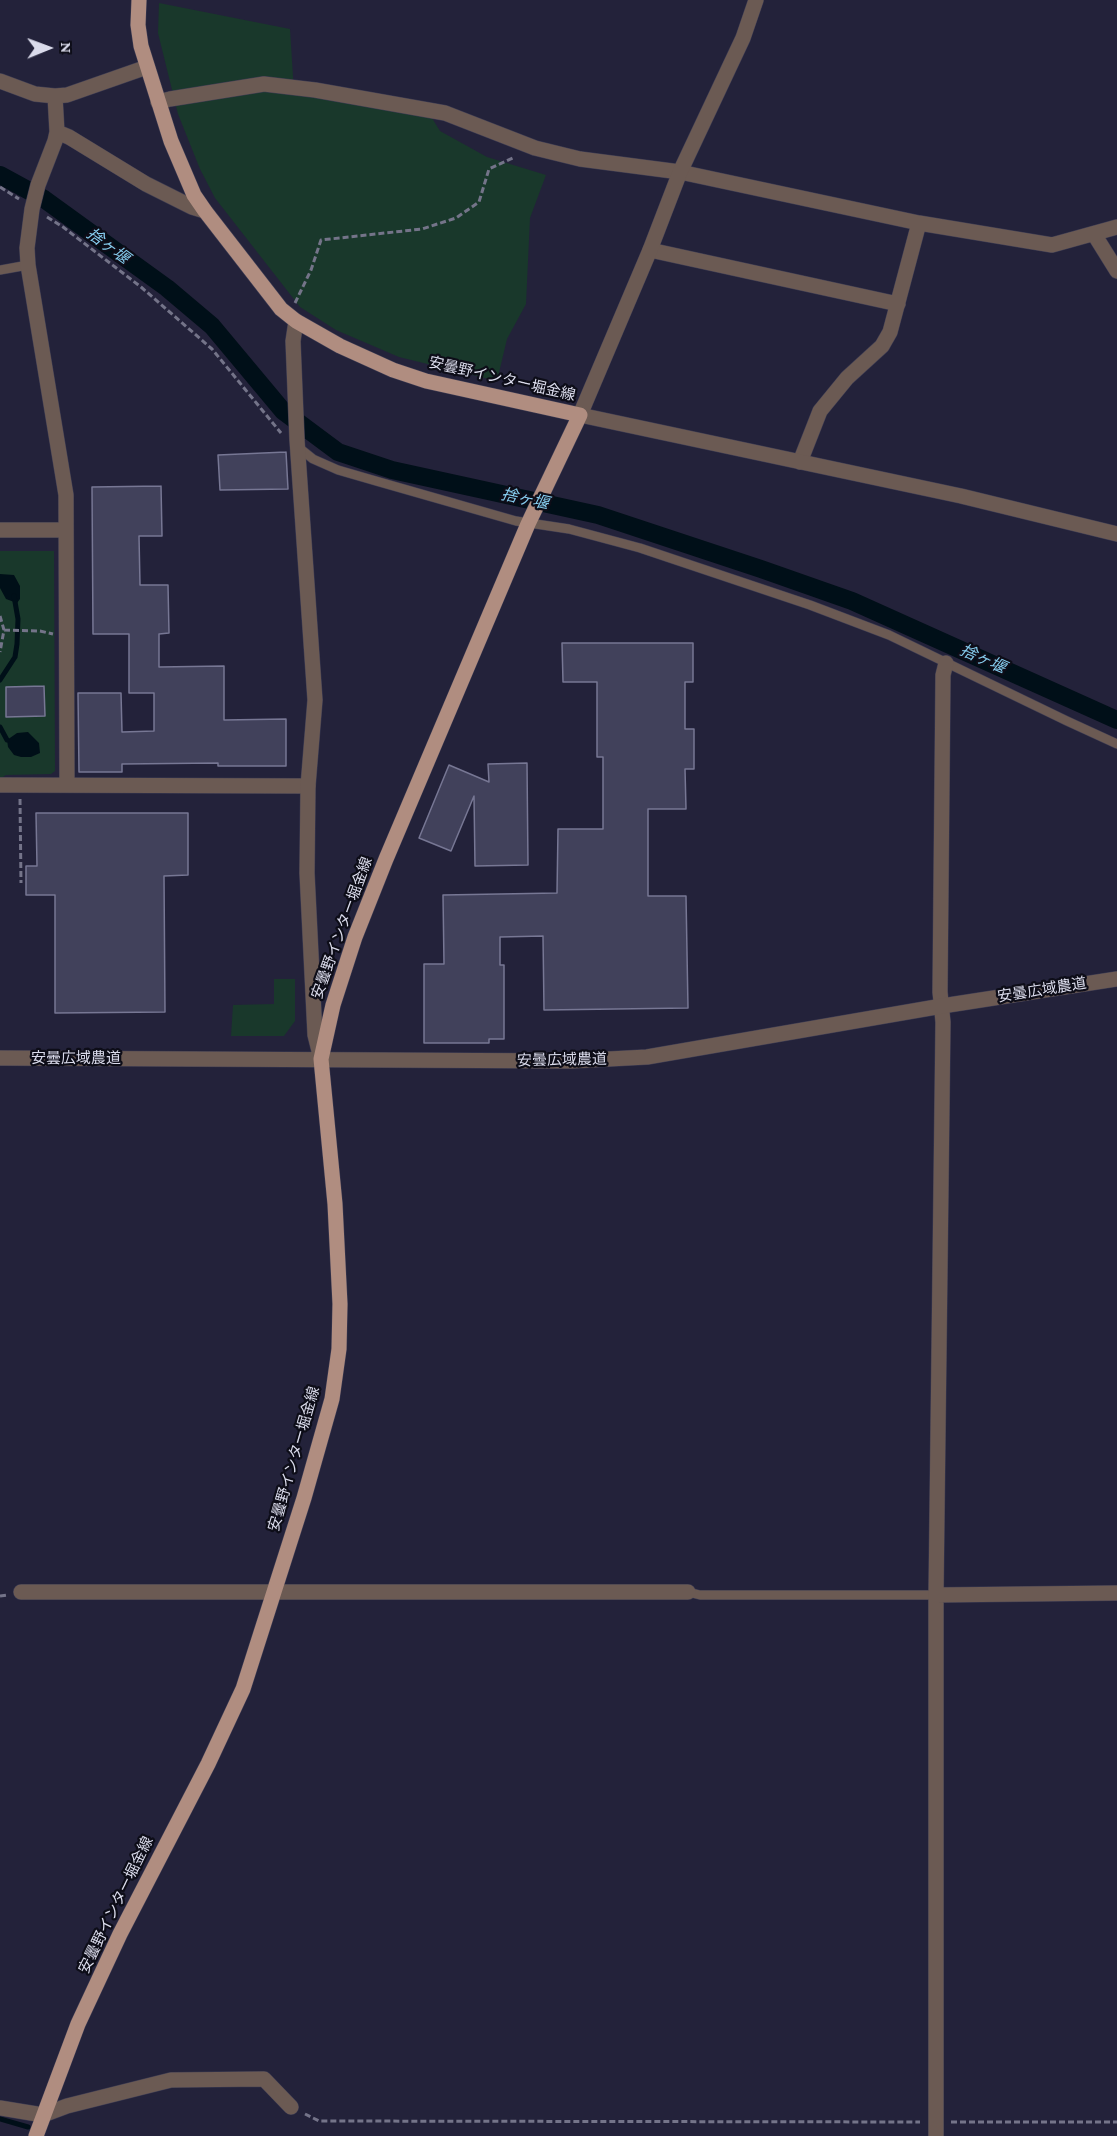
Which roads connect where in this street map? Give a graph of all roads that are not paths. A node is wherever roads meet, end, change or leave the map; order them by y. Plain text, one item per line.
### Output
1 (139, 0) edge
2 (756, 0) edge
3 (147, 67) junction
4 (0, 81) edge
5 (55, 96) junction
6 (158, 102) junction
7 (57, 132) junction
8 (680, 172) junction
9 (205, 211) junction
10 (919, 223) junction
11 (1117, 227) edge
12 (1094, 234) junction
13 (650, 250) junction
14 (28, 265) junction
15 (0, 270) edge
16 (1117, 271) edge
17 (898, 304) junction
18 (295, 314) junction
19 (580, 415) junction
20 (293, 441) junction
21 (800, 462) junction
22 (529, 521) junction
23 (0, 530) edge
24 (66, 530) junction
25 (1117, 534) edge
26 (946, 663) junction
27 (1117, 744) edge
28 (0, 785) edge
29 (68, 785) junction
30 (308, 786) junction
31 (1117, 979) edge
32 (942, 1006) junction
33 (0, 1058) edge
34 (321, 1059) junction
35 (274, 1591) junction
36 (21, 1592) dead end
37 (688, 1592) joint
38 (1117, 1593) edge
39 (936, 1595) junction
40 (291, 2107) road end
41 (0, 2108) edge
42 (43, 2115) junction
43 (937, 2129) edge
44 (36, 2136) edge

1 - 3 main road, 安曇野インター堀金線
2 - 8 street
3 - 5 street
3 - 6 main road, 安曇野インター堀金線
4 - 5 street
5 - 7 street
6 - 8 street
6 - 9 main road, 安曇野インター堀金線
7 - 9 street
7 - 14 street
8 - 10 street
8 - 13 street
9 - 18 main road, 安曇野インター堀金線
10 - 12 street
10 - 17 street
11 - 12 street
12 - 16 street
13 - 17 street
13 - 19 street
14 - 15 lane
14 - 24 street
17 - 21 street
18 - 19 main road, 安曇野インター堀金線
18 - 20 street
19 - 21 street
19 - 22 main road, 安曇野インター堀金線
20 - 22 lane
20 - 30 street
21 - 25 street
22 - 26 lane
22 - 34 main road, 安曇野インター堀金線
23 - 24 street
24 - 29 street
26 - 27 lane
26 - 32 street
28 - 29 street
29 - 30 street
30 - 34 street
31 - 32 street, 安曇広域農道
32 - 34 street, 安曇広域農道
32 - 39 street
33 - 34 street, 安曇広域農道
34 - 35 main road, 安曇野インター堀金線
35 - 36 street
35 - 37 street
35 - 42 main road, 安曇野インター堀金線
37 - 39 lane
38 - 39 street
39 - 43 street
40 - 42 street
41 - 42 street
42 - 44 main road, 安曇野インター堀金線

